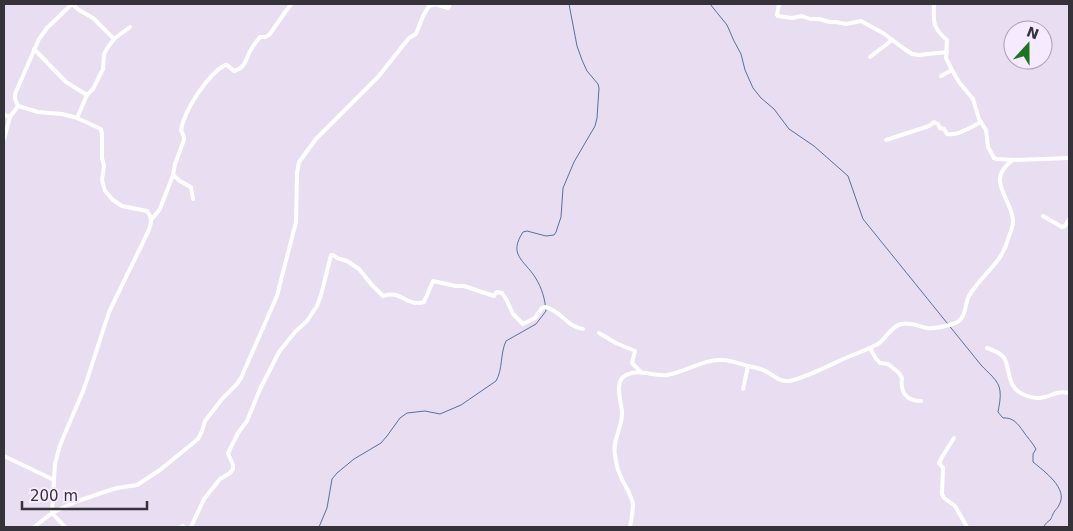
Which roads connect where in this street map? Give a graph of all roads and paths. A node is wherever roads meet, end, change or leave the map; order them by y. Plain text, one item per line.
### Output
1 (72, 4) edge
2 (291, 4) edge
3 (438, 4) edge
4 (450, 4) edge
5 (779, 4) edge
6 (934, 4) edge
7 (130, 27) dead end
8 (114, 39) junction
9 (892, 40) junction
10 (34, 49) junction
11 (947, 52) junction
12 (870, 57) dead end
13 (952, 70) junction
14 (941, 76) dead end
15 (87, 95) junction
16 (18, 106) junction
17 (4, 115) edge
18 (10, 117) junction
19 (77, 118) junction
20 (981, 122) junction
21 (4, 139) edge
22 (886, 140) dead end
23 (1069, 158) edge
24 (1013, 160) junction
25 (173, 175) junction
26 (193, 199) dead end
27 (1043, 216) dead end
28 (152, 220) junction
29 (1069, 220) edge
30 (583, 328) dead end
31 (599, 333) dead end
32 (870, 348) junction
33 (987, 348) dead end
34 (748, 366) junction
35 (641, 372) junction
36 (743, 389) dead end
37 (1069, 393) edge
38 (921, 401) dead end
39 (954, 438) dead end
40 (4, 456) edge
41 (54, 480) junction
42 (52, 513) junction
43 (34, 527) edge
44 (64, 527) edge
45 (191, 527) edge
46 (630, 527) edge
47 (967, 527) edge

1 - 8 street
1 - 10 street
2 - 25 street
3 - 4 street
3 - 42 street
5 - 9 street
6 - 11 street
7 - 8 street
8 - 15 street
9 - 11 street
9 - 12 street
10 - 15 street
10 - 16 street
11 - 13 street
13 - 14 street
13 - 20 street
15 - 19 street
16 - 18 street
16 - 19 street
17 - 18 street
18 - 21 street
19 - 28 street
20 - 22 street
20 - 24 street
23 - 24 street
24 - 32 street
25 - 26 street
25 - 28 street
27 - 29 street
28 - 41 street
30 - 45 street
31 - 35 street
32 - 34 street
32 - 38 street
33 - 37 street
34 - 35 street
34 - 36 street
35 - 46 street
39 - 47 street
40 - 41 street
41 - 42 street
42 - 43 street
42 - 44 street

